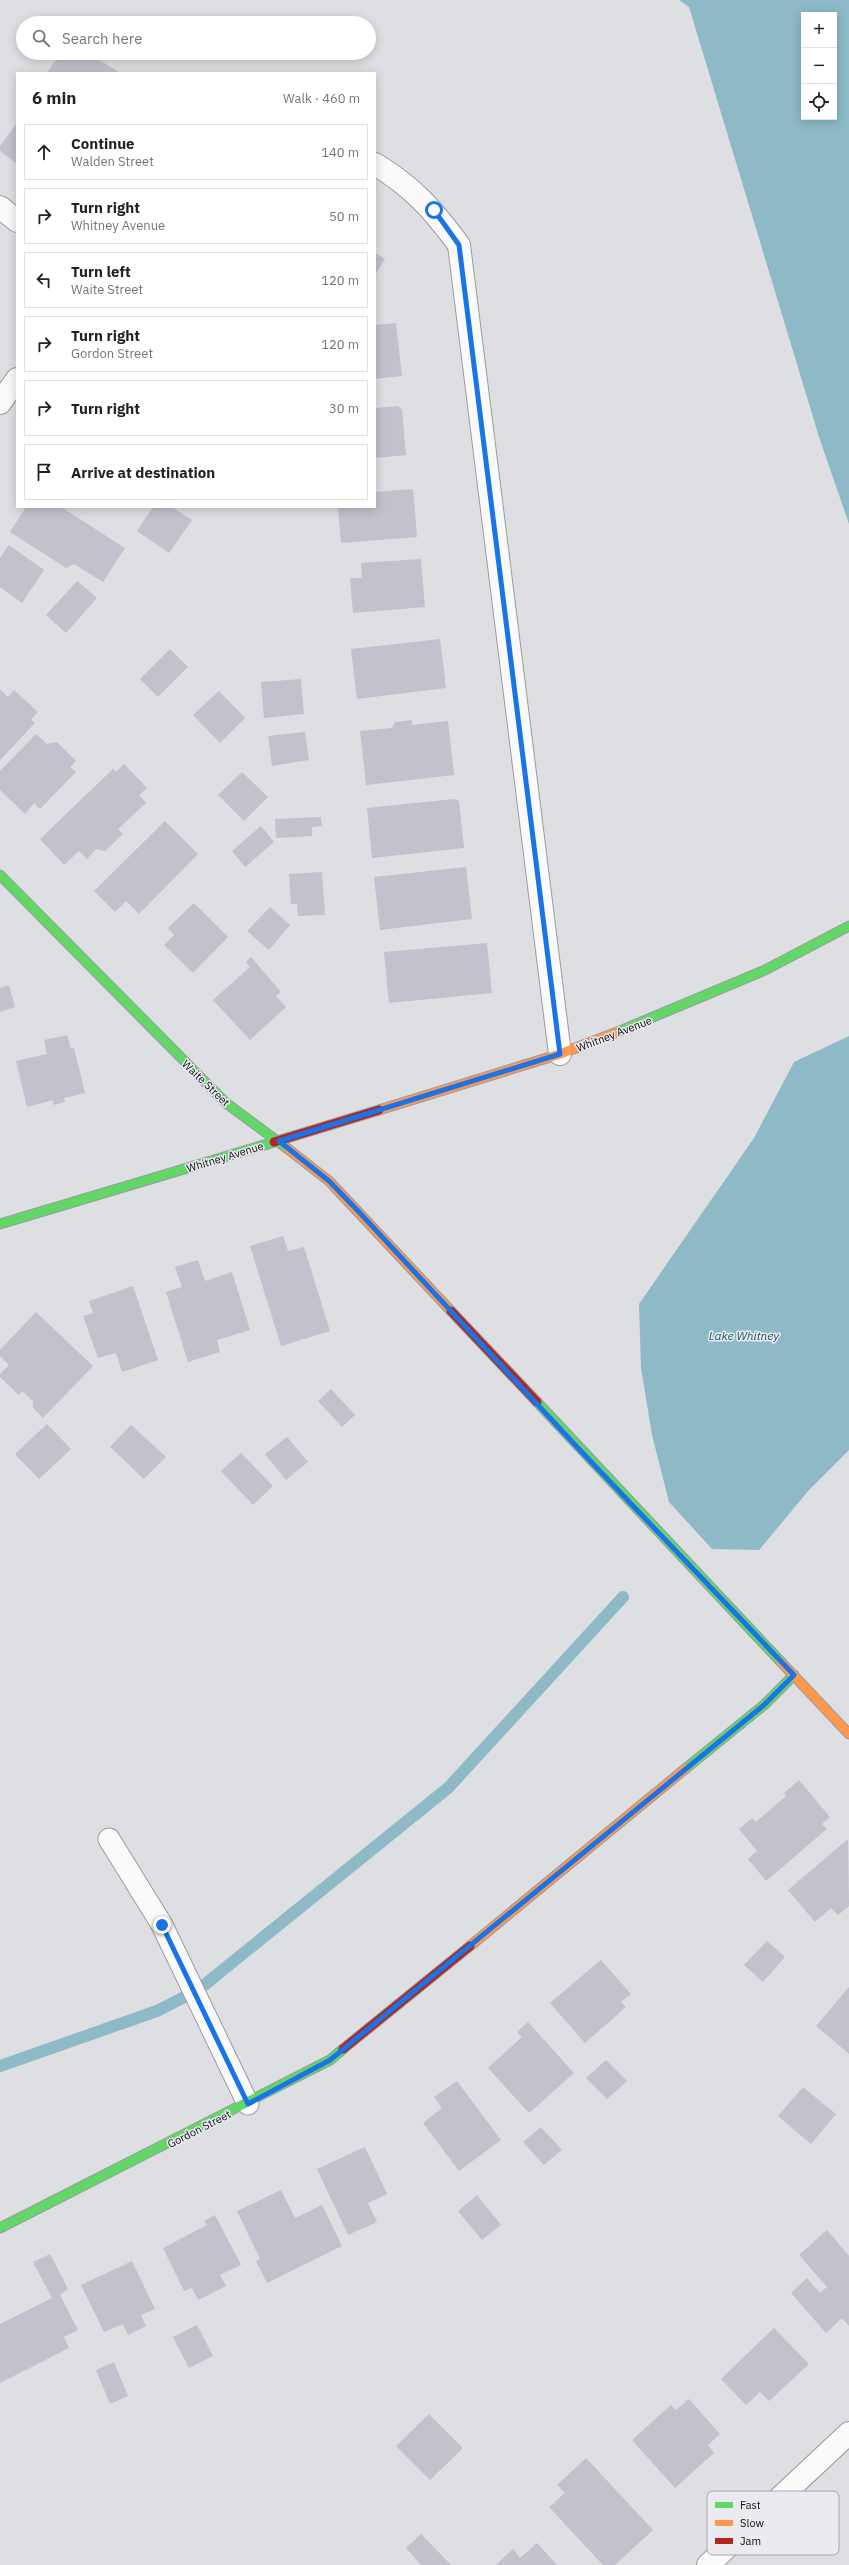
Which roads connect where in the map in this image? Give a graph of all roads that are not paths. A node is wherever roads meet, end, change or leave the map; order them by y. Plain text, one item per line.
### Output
1 (376, 165) edge
2 (0, 207) edge
3 (16, 220) edge
4 (16, 380) edge
5 (0, 404) edge
6 (0, 876) edge
7 (849, 926) edge
8 (560, 1054) junction
9 (279, 1141) junction
10 (0, 1224) edge
11 (794, 1675) junction
12 (849, 1734) edge
13 (109, 1839) dead end
14 (248, 2104) junction
15 (0, 2228) edge
16 (849, 2433) edge
17 (787, 2491) edge
18 (719, 2555) edge
19 (708, 2565) edge

1 - 8 street
2 - 3 street
4 - 5 street
6 - 9 street, Waite Street
7 - 8 street, Whitney Avenue
8 - 9 street, Whitney Avenue
9 - 10 street, Whitney Avenue
9 - 11 street, Waite Street
11 - 12 street, Waite Street
11 - 14 street, Gordon Street
13 - 14 lane
14 - 15 street, Gordon Street
16 - 17 street
18 - 19 street

